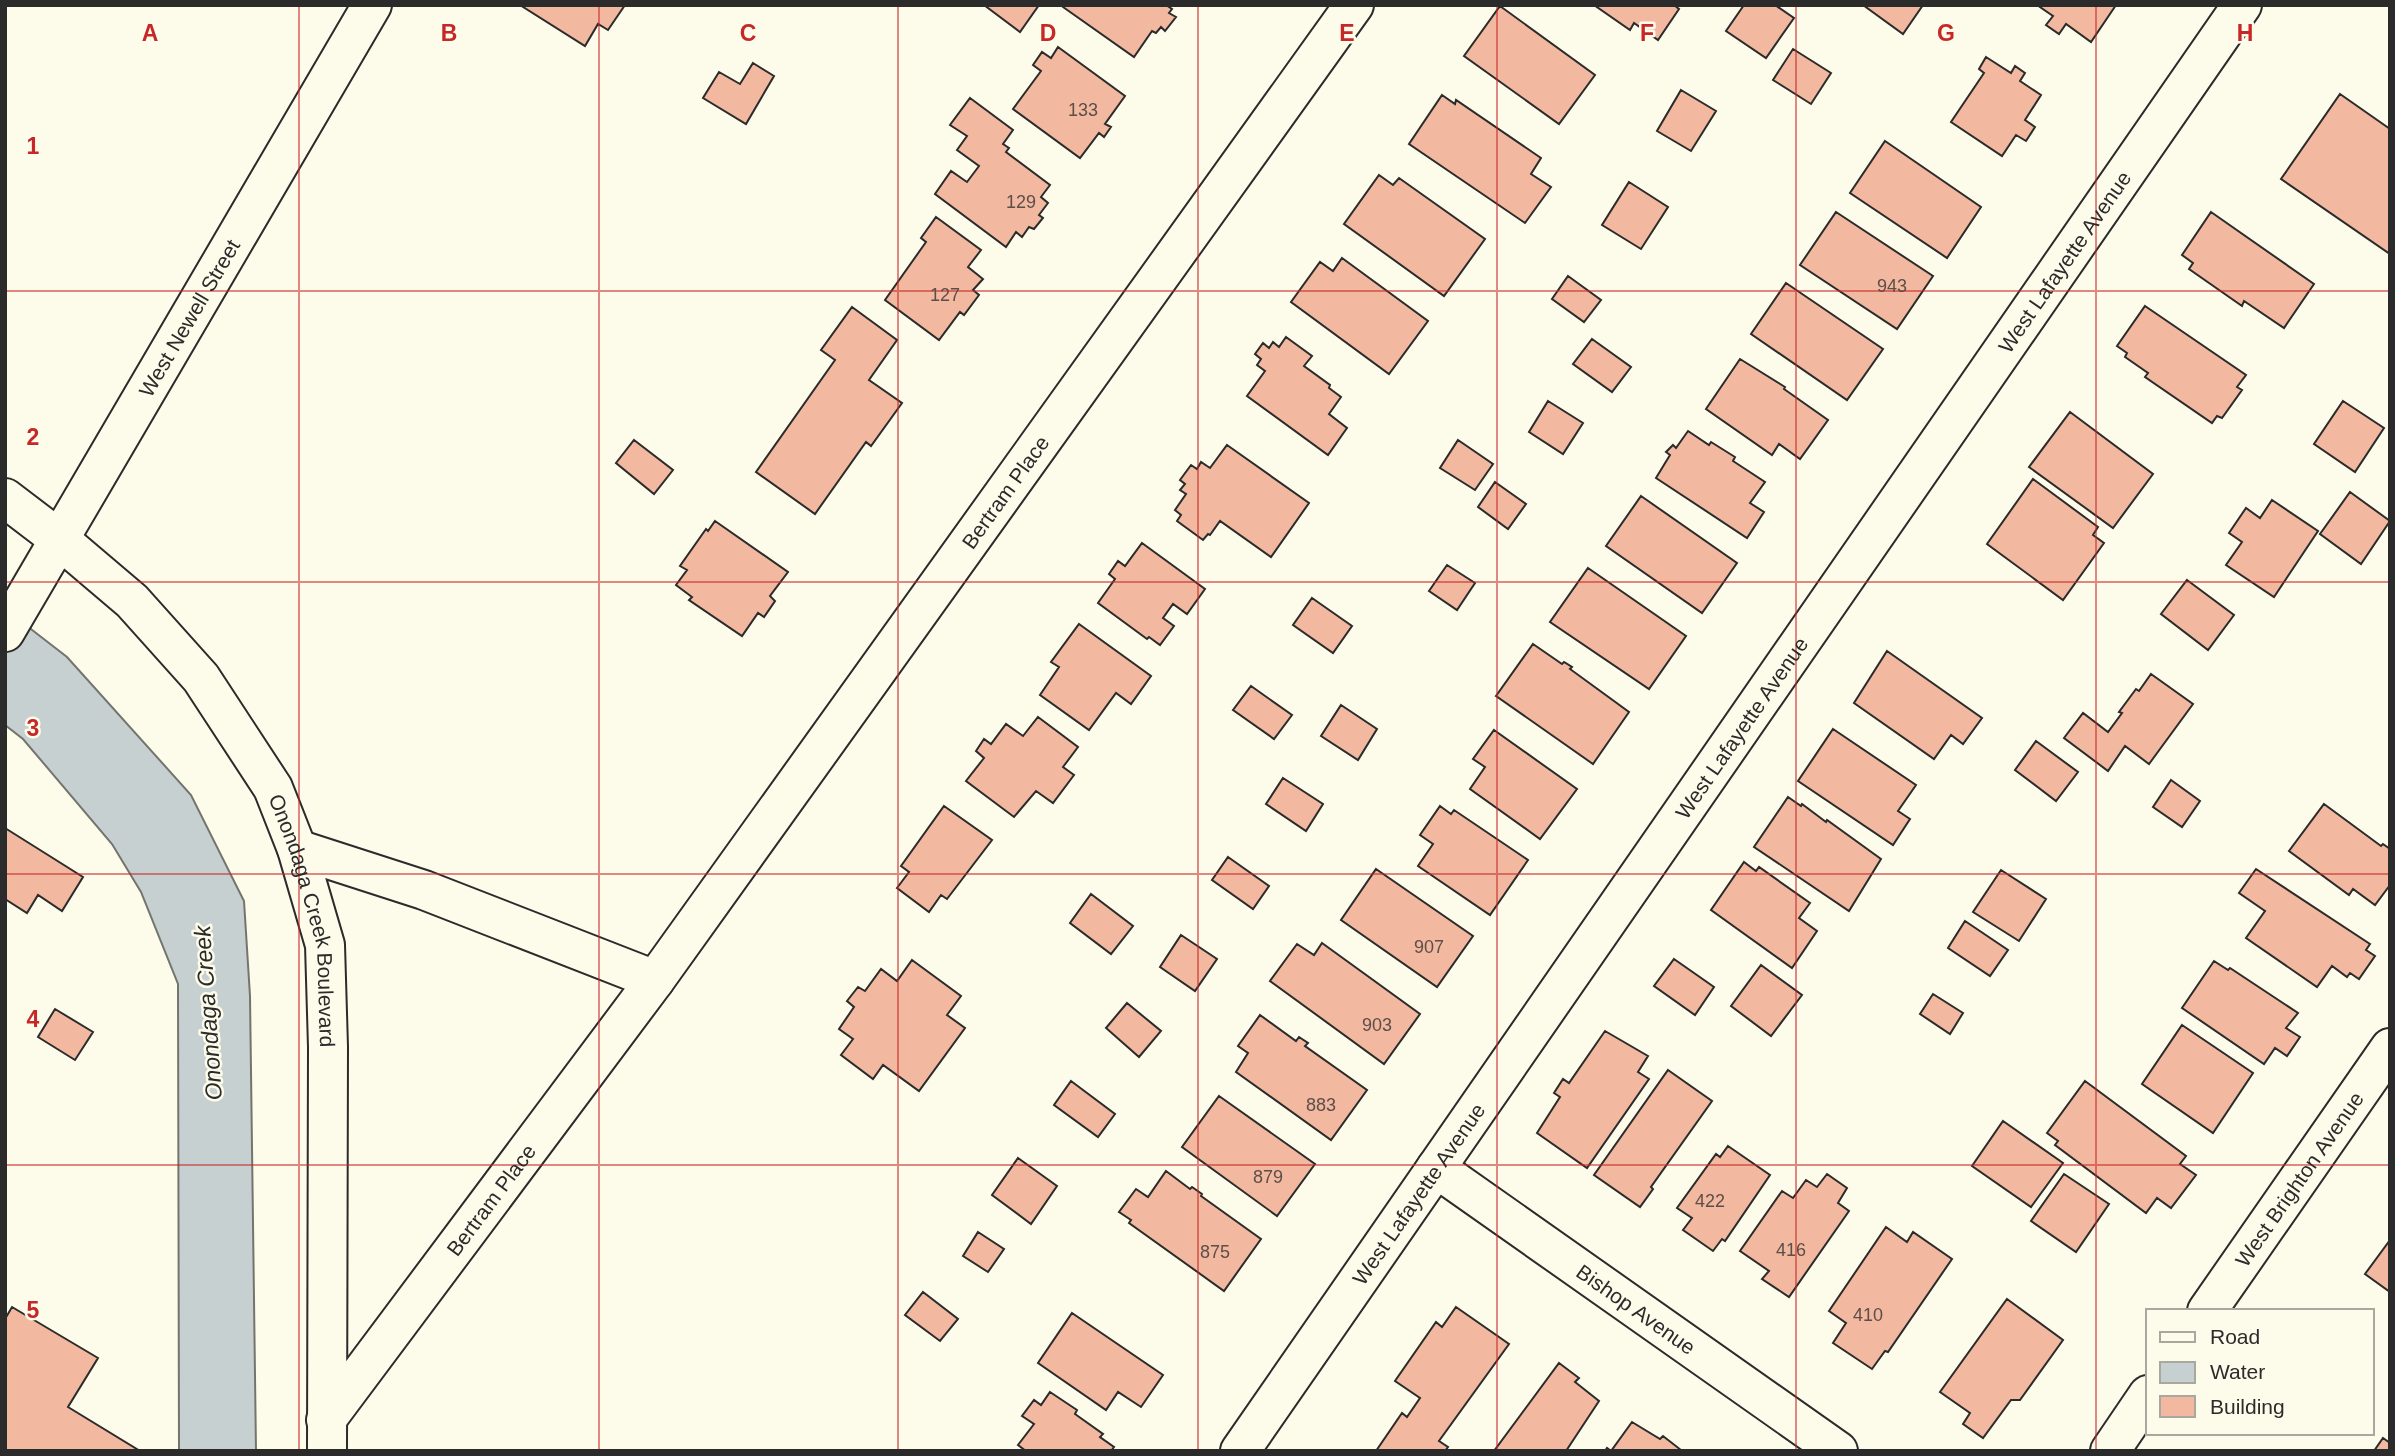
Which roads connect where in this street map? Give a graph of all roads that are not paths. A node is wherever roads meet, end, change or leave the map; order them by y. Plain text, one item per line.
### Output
1 (372, 5) edge
2 (1354, 5) edge
3 (2242, 5) edge
4 (5, 498) edge
5 (60, 539) junction
6 (5, 632) edge
7 (297, 849) junction
8 (655, 980) junction
9 (2390, 1048) edge
10 (1436, 1168) junction
11 (2208, 1309) edge
12 (2146, 1398) edge
13 (327, 1435) edge
14 (1240, 1451) edge
15 (1838, 1451) edge
16 (2110, 1451) edge

1 - 5 street, West Newell Street
2 - 8 street, Bertram Place
3 - 10 street, West Lafayette Avenue
4 - 5 street, Onondaga Creek Boulevard
5 - 6 street, West Newell Street
5 - 7 street, Onondaga Creek Boulevard
7 - 8 street
7 - 13 street, Onondaga Creek Boulevard
8 - 13 street, Bertram Place
9 - 11 street, West Brighton Avenue
10 - 14 street, West Lafayette Avenue
10 - 15 street, Bishop Avenue
12 - 16 street

